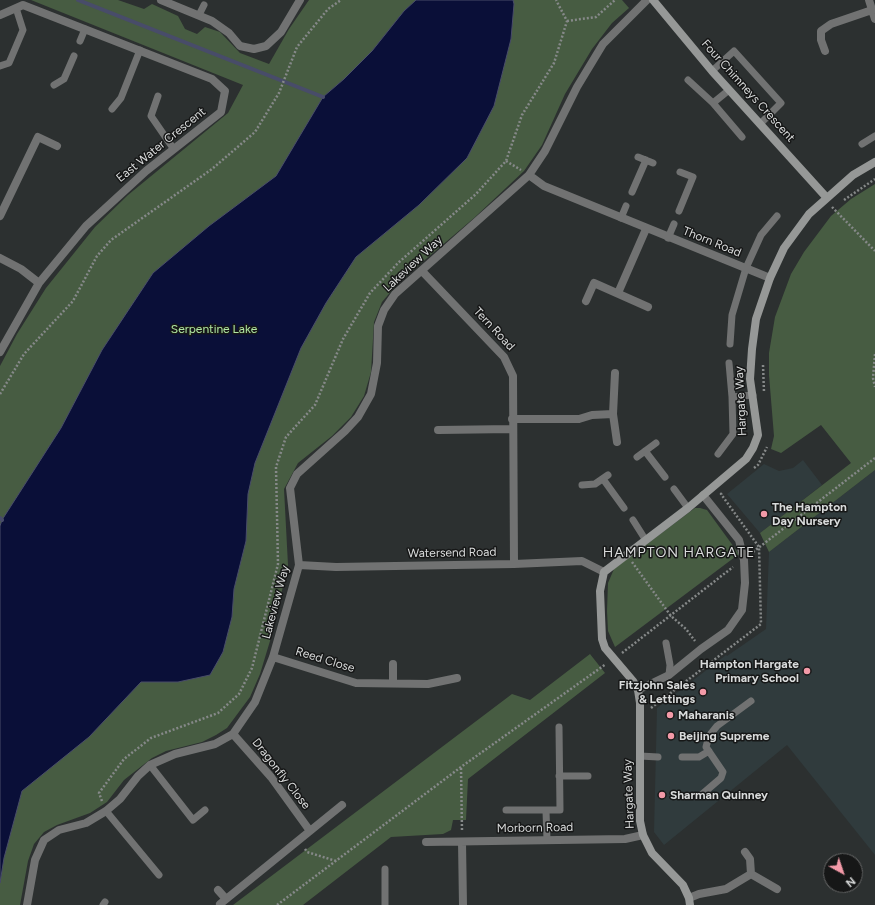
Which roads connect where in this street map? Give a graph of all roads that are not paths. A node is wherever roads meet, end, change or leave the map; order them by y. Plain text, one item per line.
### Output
1 (161, 0) edge
2 (300, 0) edge
3 (647, 0) edge
4 (869, 0) edge
5 (656, 1) edge
6 (204, 6) dead end
7 (16, 8) junction
8 (872, 10) junction
9 (0, 15) edge
10 (199, 15) junction
11 (875, 19) edge
12 (85, 29) junction
13 (80, 41) dead end
14 (140, 50) junction
15 (825, 51) dead end
16 (74, 56) dead end
17 (0, 66) edge
18 (712, 71) junction
19 (688, 80) dead end
20 (54, 85) dead end
21 (729, 90) junction
22 (158, 96) dead end
23 (713, 103) junction
24 (112, 109) dead end
25 (761, 123) junction
26 (742, 137) dead end
27 (875, 137) edge
28 (862, 144) dead end
29 (57, 146) dead end
30 (173, 148) junction
31 (638, 157) dead end
32 (875, 162) edge
33 (680, 172) dead end
34 (529, 175) junction
35 (632, 192) dead end
36 (827, 198) junction
37 (626, 206) dead end
38 (679, 211) dead end
39 (0, 216) edge
40 (777, 216) dead end
41 (621, 218) junction
42 (674, 224) dead end
43 (646, 229) junction
44 (668, 238) junction
45 (0, 258) edge
46 (746, 268) junction
47 (422, 271) junction
48 (770, 278) junction
49 (40, 283) junction
50 (618, 293) junction
51 (586, 301) dead end
52 (648, 306) dead end
53 (730, 344) dead end
54 (0, 352) edge
55 (729, 362) dead end
56 (615, 373) dead end
57 (753, 394) junction
58 (732, 397) junction
59 (613, 414) junction
60 (512, 419) junction
61 (512, 429) junction
62 (438, 430) dead end
63 (616, 442) dead end
64 (656, 443) dead end
65 (645, 451) junction
66 (718, 454) dead end
67 (637, 458) dead end
68 (665, 477) dead end
69 (582, 485) dead end
70 (674, 489) dead end
71 (703, 495) junction
72 (624, 508) dead end
73 (688, 508) junction
74 (633, 520) dead end
75 (645, 539) junction
76 (514, 564) junction
77 (299, 565) junction
78 (604, 572) junction
79 (666, 643) dead end
80 (273, 657) junction
81 (393, 664) dead end
82 (669, 675) junction
83 (457, 678) dead end
84 (393, 682) junction
85 (638, 690) junction
86 (751, 701) dead end
87 (559, 727) dead end
88 (233, 734) junction
89 (708, 751) junction
90 (640, 756) junction
91 (658, 757) dead end
92 (682, 757) dead end
93 (150, 765) junction
94 (559, 776) junction
95 (588, 776) dead end
96 (700, 796) dead end
97 (342, 805) dead end
98 (206, 810) dead end
99 (506, 810) dead end
100 (106, 811) junction
101 (546, 811) junction
102 (310, 831) junction
103 (643, 835) junction
104 (547, 840) junction
105 (426, 842) dead end
106 (462, 842) junction
107 (745, 852) dead end
108 (385, 869) dead end
109 (751, 874) junction
110 (159, 875) dead end
111 (777, 889) dead end
112 (218, 890) dead end
113 (690, 902) edge
114 (27, 905) edge
115 (386, 905) edge
116 (463, 905) edge

1 - 10 street
2 - 10 street
3 - 34 street, Lakeview Way
4 - 8 street
5 - 18 street, Four Chimneys Crescent
6 - 10 lane
7 - 9 street, East Water Crescent
7 - 12 street, East Water Crescent
7 - 17 lane
8 - 11 street
8 - 15 street
12 - 13 lane
12 - 14 street, East Water Crescent
14 - 24 lane
14 - 30 street, East Water Crescent
16 - 20 lane
18 - 21 street, Four Chimneys Crescent
18 - 25 lane
19 - 23 lane
21 - 23 lane
21 - 25 street, Four Chimneys Crescent
22 - 30 lane
23 - 26 lane
25 - 36 street, Four Chimneys Crescent
27 - 28 lane
29 - 39 street
30 - 49 street, East Water Crescent
31 - 35 lane
32 - 36 street, Hargate Way
33 - 38 lane
34 - 41 street, Thorn Road
34 - 47 street, Lakeview Way
36 - 48 street, Hargate Way
37 - 41 lane
40 - 46 lane
41 - 43 street, Thorn Road
42 - 44 lane
43 - 44 street, Thorn Road
43 - 50 street
44 - 46 street, Thorn Road
45 - 49 street
46 - 48 street, Thorn Road
46 - 53 lane
47 - 60 street, Tern Road
47 - 77 street, Lakeview Way
48 - 57 street, Hargate Way
49 - 54 street, East Water Crescent
50 - 51 street
50 - 52 street
55 - 58 lane
56 - 59 street
57 - 58 lane
57 - 71 street, Hargate Way
58 - 66 lane
59 - 60 street
59 - 63 street
60 - 61 street, Tern Road
61 - 62 street
61 - 76 street, Tern Road
64 - 65 lane
65 - 67 lane
65 - 68 lane
69 - 72 lane
70 - 73 lane
71 - 73 street, Hargate Way
71 - 82 street
73 - 75 street, Hargate Way
74 - 75 lane
75 - 78 street, Hargate Way
76 - 77 street, Watersend Road
76 - 78 street, Watersend Road
77 - 80 street, Lakeview Way
78 - 85 street, Hargate Way
79 - 82 lane
80 - 84 street, Reed Close
80 - 88 street, Lakeview Way
81 - 84 street
82 - 85 street
83 - 84 street, Reed Close
85 - 90 street, Hargate Way
86 - 89 lane
87 - 94 lane
88 - 93 street, Lakeview Way
88 - 102 street, Dragonfly Close
89 - 92 lane
89 - 96 lane
90 - 91 lane
90 - 103 street, Hargate Way
93 - 98 lane
93 - 100 street, Lakeview Way
94 - 95 lane
94 - 101 lane
97 - 102 street
99 - 101 lane
100 - 110 lane
100 - 114 street, Lakeview Way
101 - 104 lane
102 - 112 street
103 - 104 street, Morborn Road
103 - 113 street, Hargate Way
104 - 106 street, Morborn Road
105 - 106 street, Morborn Road
106 - 116 street
107 - 109 street
108 - 115 lane
109 - 111 street
109 - 113 street

